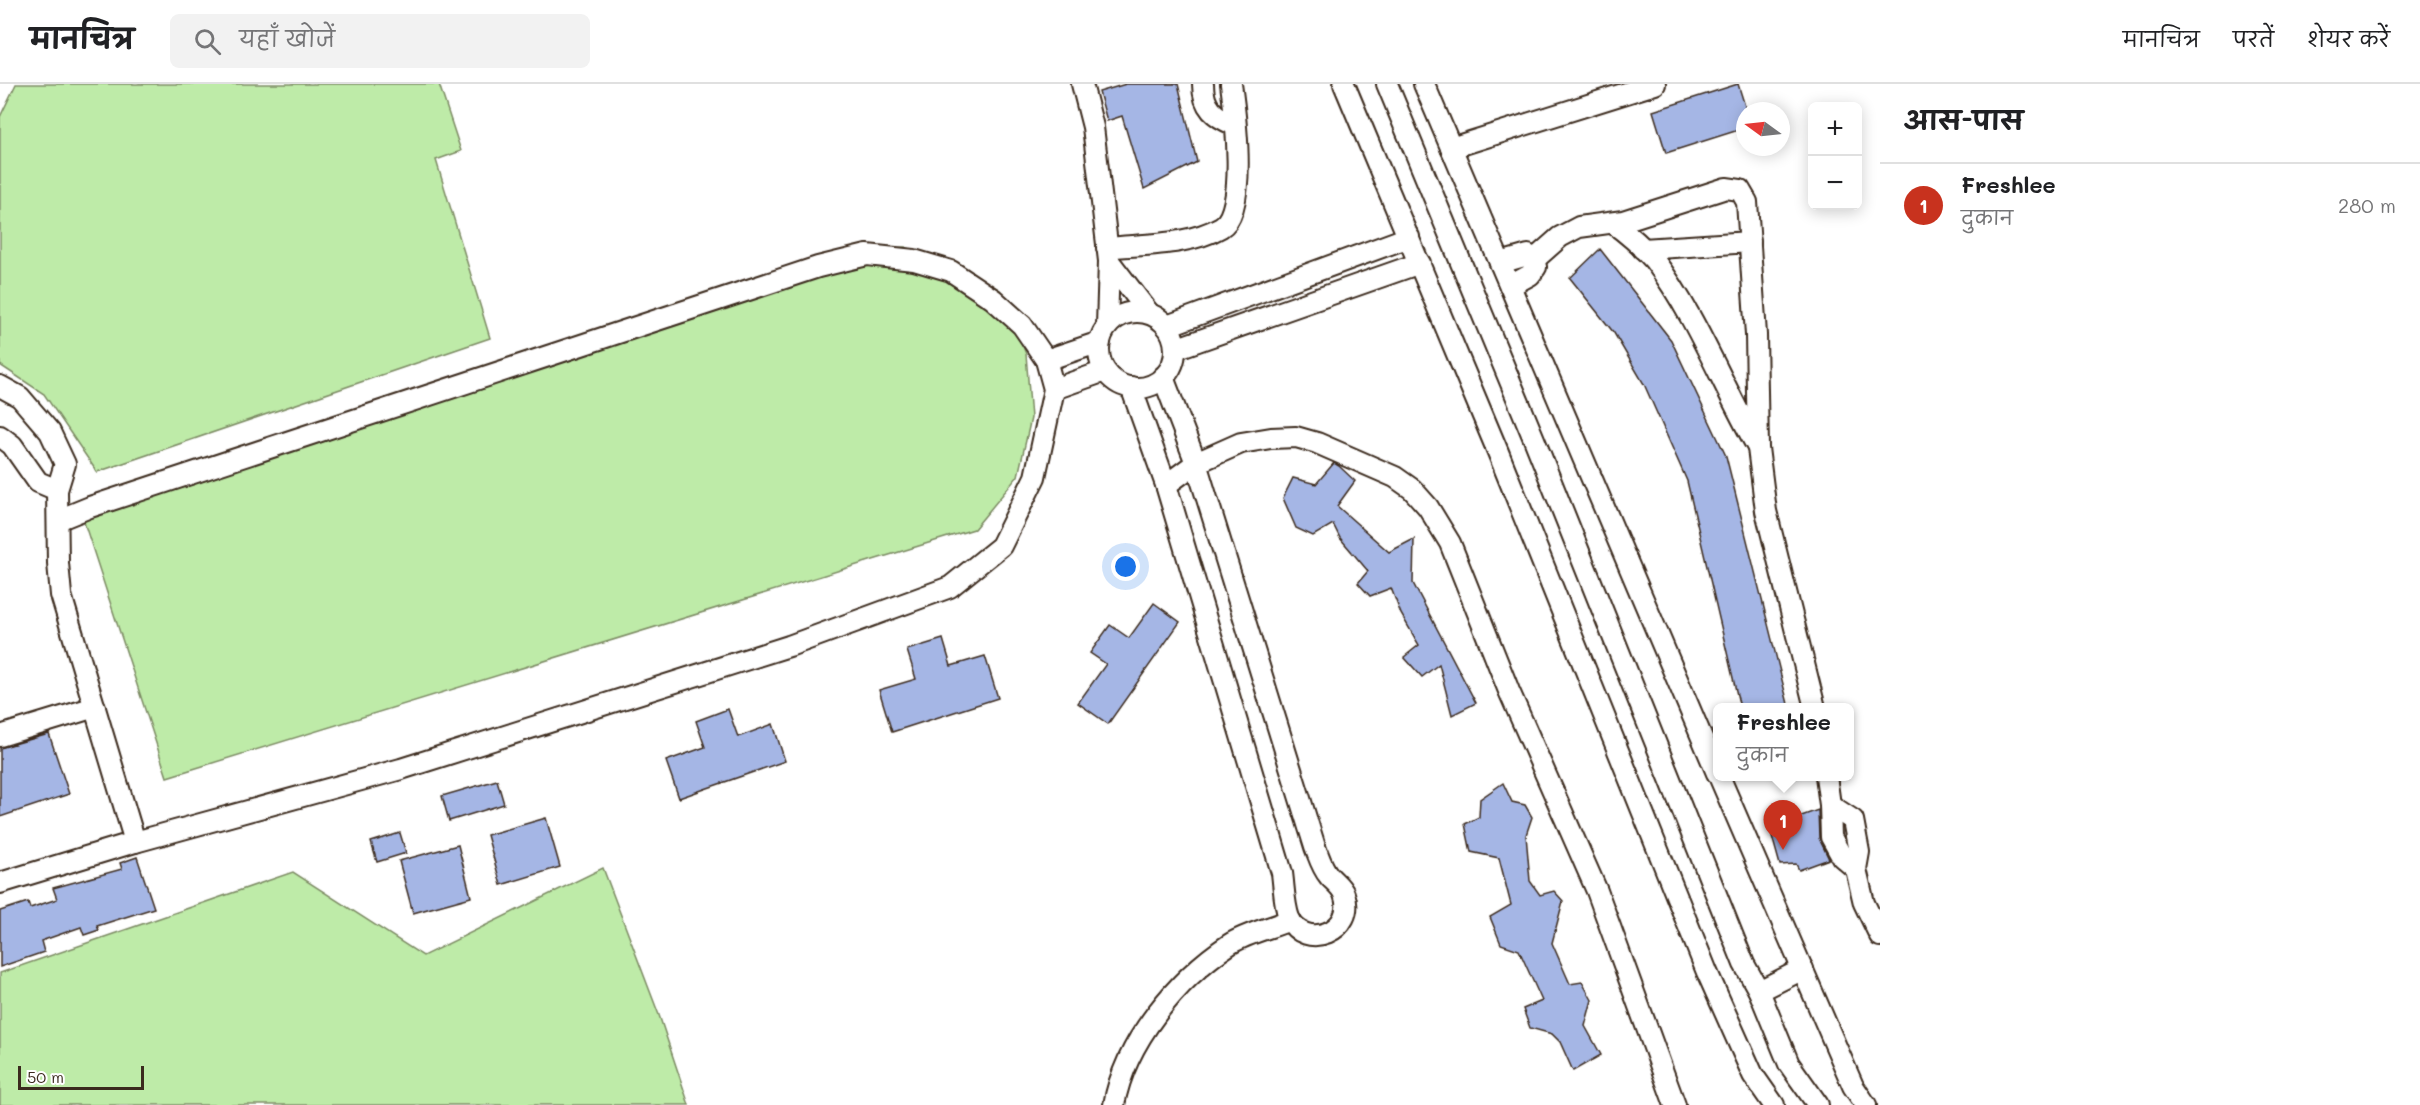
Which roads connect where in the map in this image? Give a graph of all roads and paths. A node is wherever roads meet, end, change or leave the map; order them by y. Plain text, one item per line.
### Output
1 (1082, 84) edge
2 (1203, 84) edge
3 (1231, 84) edge
4 (1344, 84) edge
5 (1387, 84) edge
6 (1424, 84) edge
7 (1655, 84) edge
8 (1236, 125) junction
9 (1451, 148) junction
10 (1613, 223) junction
11 (1409, 237) junction
12 (1750, 242) junction
13 (1643, 249) junction
14 (1108, 254) junction
15 (1534, 260) junction
16 (1420, 263) junction
17 (1500, 263) junction
18 (1300, 277) junction
19 (1510, 286) junction
20 (1307, 303) junction
21 (1149, 313) junction
22 (1167, 326) junction
23 (1103, 334) junction
24 (1175, 349) junction
25 (1046, 360) junction
26 (1105, 371) junction
27 (1163, 377) junction
28 (0, 386) edge
29 (1131, 387) junction
30 (1054, 389) junction
31 (0, 436) edge
32 (1758, 448) junction
33 (1196, 463) junction
34 (1166, 485) junction
35 (57, 490) junction
36 (58, 520) junction
37 (1814, 703) edge
38 (95, 707) junction
39 (0, 736) edge
40 (1713, 763) edge
41 (1721, 781) edge
42 (1827, 781) edge
43 (135, 842) junction
44 (0, 883) edge
45 (1290, 920) junction
46 (1880, 936) edge
47 (1803, 969) junction
48 (1759, 991) junction
49 (1114, 1105) edge
50 (1675, 1105) edge
51 (1774, 1105) edge
52 (1818, 1105) edge
53 (1866, 1105) edge

1 - 14 street
2 - 8 street
3 - 8 street
4 - 11 street
5 - 48 street
6 - 9 street
7 - 9 street
8 - 14 street
9 - 17 street
10 - 12 street
10 - 13 street
10 - 15 street
11 - 16 street
11 - 18 street
12 - 13 street
12 - 32 street
13 - 32 street
14 - 21 street
14 - 23 street
15 - 17 street
15 - 19 street
16 - 20 street
16 - 51 street
17 - 19 street
18 - 20 street
18 - 22 street
19 - 40 street
20 - 24 street
21 - 22 street
21 - 23 street
22 - 24 street
23 - 25 street
23 - 26 street
24 - 27 street
25 - 30 street
25 - 36 street
26 - 29 street
26 - 30 street
27 - 29 street
27 - 33 street
28 - 35 street
29 - 34 street
30 - 43 street
31 - 35 street
32 - 37 street
33 - 34 street
33 - 45 street
33 - 50 street
34 - 45 street
35 - 36 street
36 - 38 street
38 - 39 street
38 - 43 street
41 - 47 street
42 - 46 street
43 - 44 street
45 - 49 street
47 - 48 street
47 - 53 street
48 - 52 street

